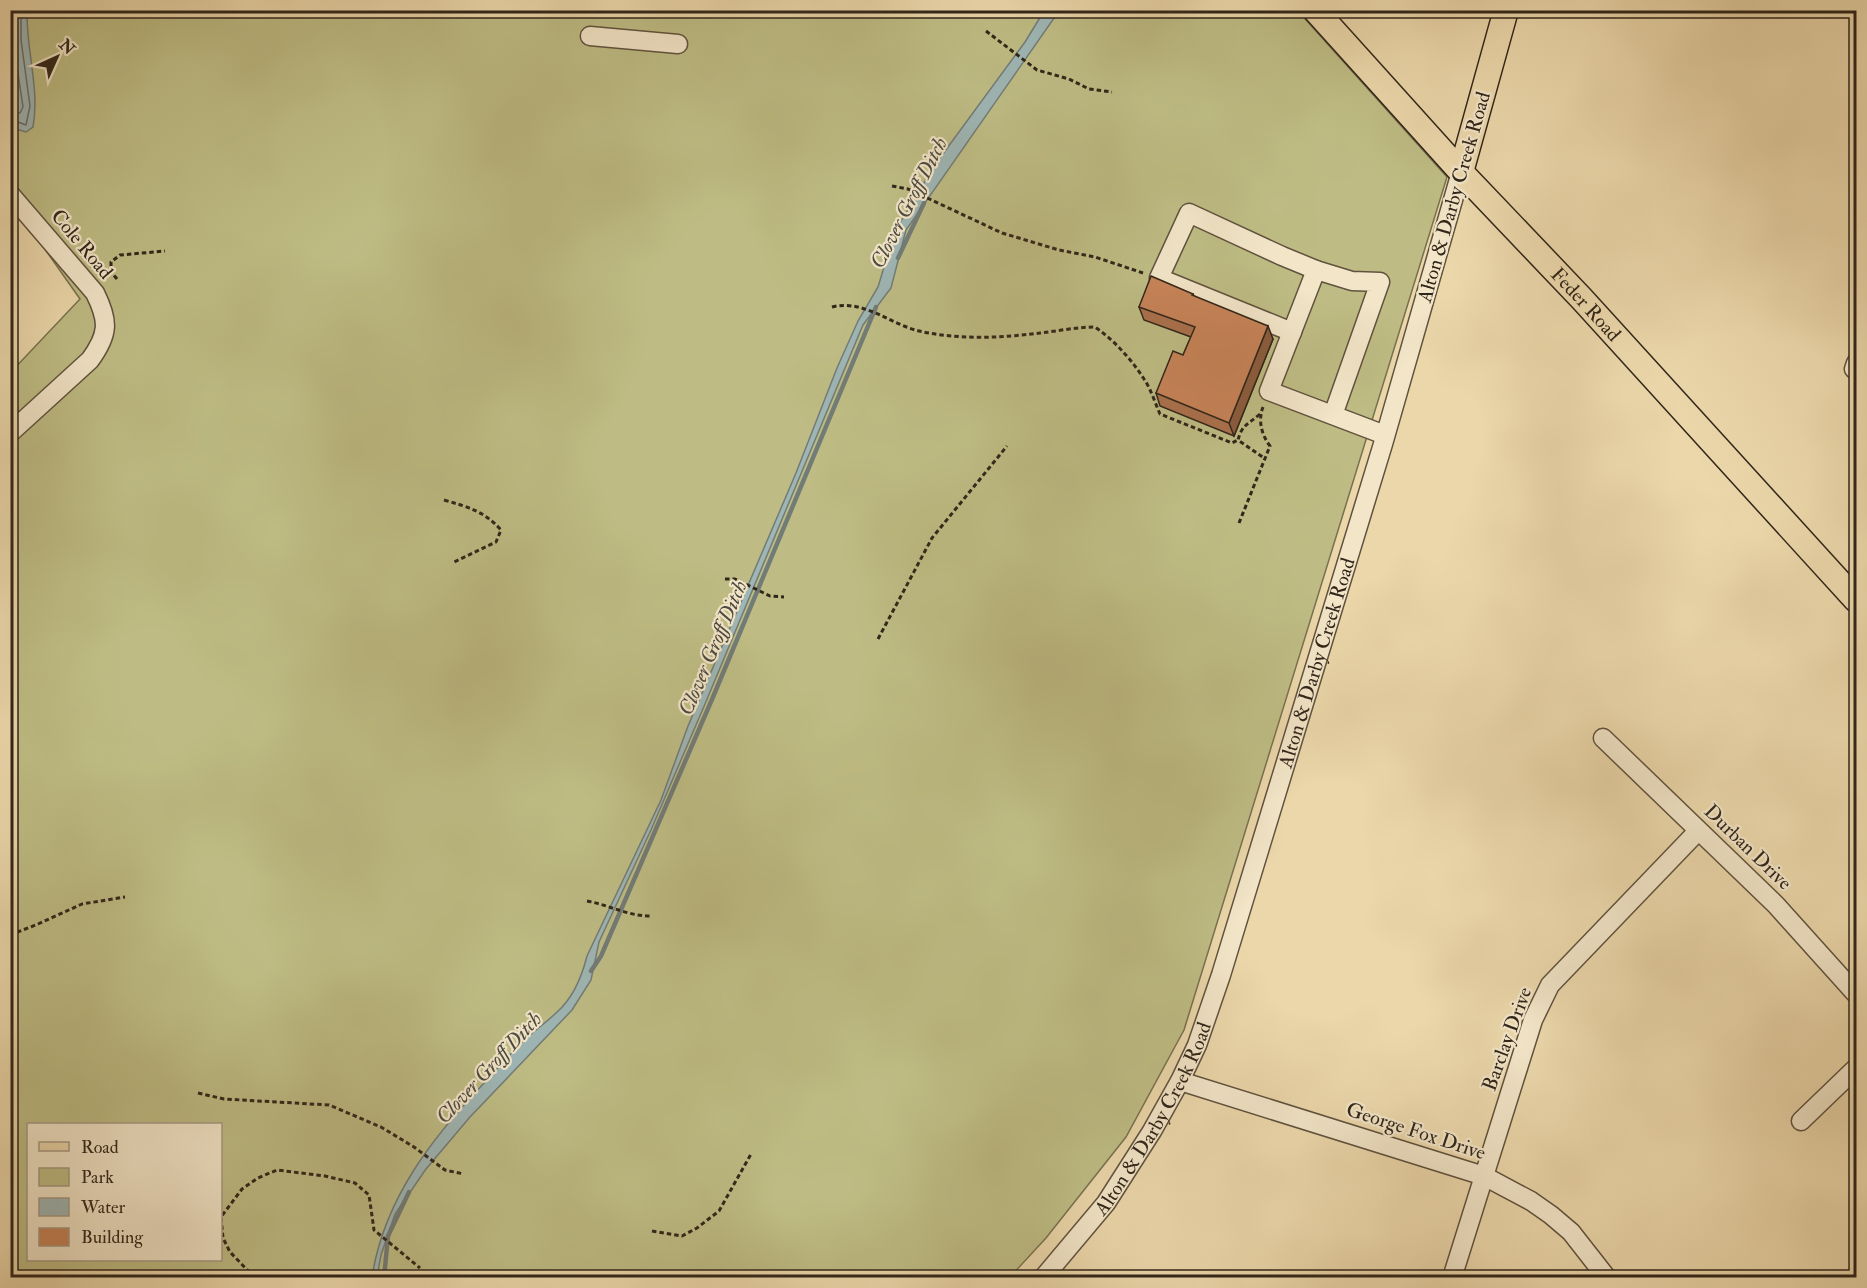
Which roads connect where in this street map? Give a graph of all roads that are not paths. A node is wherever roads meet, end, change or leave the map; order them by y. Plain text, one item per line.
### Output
1 (1315, 10) edge
2 (1506, 10) edge
3 (590, 36) dead end
4 (678, 44) dead end
5 (1461, 172) junction
6 (10, 194) edge
7 (1316, 270) junction
8 (1292, 332) junction
9 (1333, 415) junction
10 (10, 433) edge
11 (1385, 435) junction
12 (1857, 600) edge
13 (1603, 738) dead end
14 (1698, 831) junction
15 (1857, 994) edge
16 (1857, 1068) edge
17 (1180, 1081) junction
18 (1802, 1121) dead end
19 (1484, 1176) junction
20 (1043, 1278) edge
21 (1452, 1278) edge
22 (1606, 1278) edge

1 - 5 main road, Feder Road
2 - 5 main road, Alton & Darby Creek Road
3 - 4 street
5 - 11 street, Alton & Darby Creek Road
5 - 12 main road, Feder Road
6 - 10 street, Cole Road
7 - 8 street
7 - 8 street
7 - 9 street
8 - 9 street
9 - 11 street
11 - 17 street, Alton & Darby Creek Road
13 - 14 street, Durban Drive
14 - 15 street, Durban Drive
14 - 19 street, Barclay Drive
16 - 18 street
17 - 19 street, George Fox Drive
17 - 20 street, Alton & Darby Creek Road
19 - 21 street, Barclay Drive
19 - 22 street, George Fox Drive

